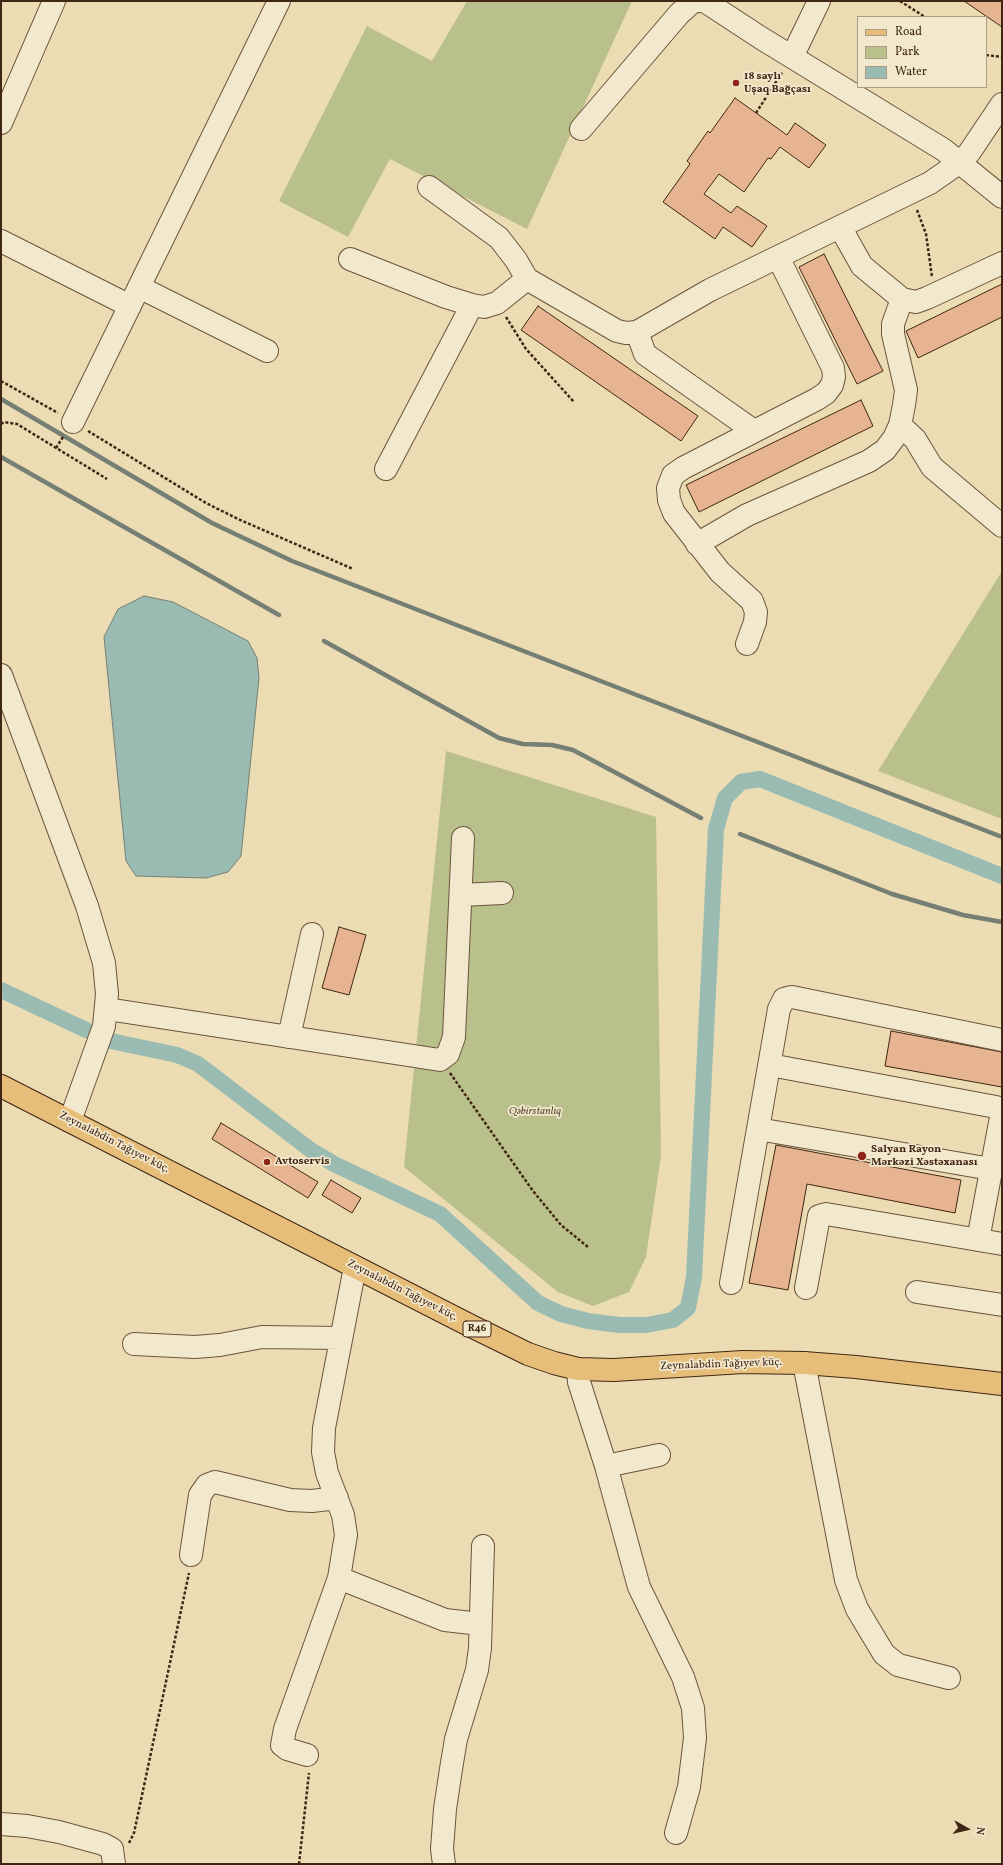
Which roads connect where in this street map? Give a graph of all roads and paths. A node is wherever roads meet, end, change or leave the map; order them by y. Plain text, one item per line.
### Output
1 (54, 1) edge
2 (280, 1) edge
3 (696, 1) edge
4 (701, 1) edge
5 (819, 1) edge
6 (900, 1) edge
7 (922, 16) edge
8 (987, 55) edge
9 (792, 57) junction
10 (1002, 57) edge
11 (1002, 104) edge
12 (756, 113) dead end
13 (1, 124) edge
14 (581, 130) dead end
15 (960, 162) junction
16 (429, 187) dead end
17 (911, 192) junction
18 (1002, 197) edge
19 (840, 226) junction
20 (1, 241) edge
21 (778, 256) junction
22 (350, 259) dead end
23 (1002, 263) edge
24 (528, 279) junction
25 (134, 296) junction
26 (933, 296) junction
27 (902, 299) junction
28 (497, 303) junction
29 (472, 305) junction
30 (637, 332) junction
31 (267, 351) dead end
32 (1, 380) edge
33 (574, 402) dead end
34 (73, 422) junction
35 (1, 424) edge
36 (900, 425) junction
37 (754, 431) junction
38 (386, 469) dead end
39 (107, 479) dead end
40 (1002, 526) edge
41 (697, 544) junction
42 (353, 569) dead end
43 (747, 644) dead end
44 (1, 675) edge
45 (463, 838) dead end
46 (502, 893) dead end
47 (461, 895) junction
48 (312, 934) dead end
49 (107, 1009) junction
50 (289, 1037) junction
51 (1002, 1040) edge
52 (440, 1060) junction
53 (770, 1065) junction
54 (1, 1086) edge
55 (70, 1121) junction
56 (758, 1129) junction
57 (991, 1169) junction
58 (978, 1240) junction
59 (1002, 1244) edge
60 (588, 1247) dead end
61 (355, 1267) junction
62 (731, 1283) dead end
63 (806, 1288) dead end
64 (917, 1292) dead end
65 (1002, 1305) edge
66 (341, 1338) junction
67 (134, 1344) dead end
68 (804, 1363) junction
69 (578, 1369) junction
70 (1002, 1384) edge
71 (659, 1455) dead end
72 (606, 1466) junction
73 (337, 1498) junction
74 (483, 1546) dead end
75 (191, 1555) joint
76 (339, 1578) junction
77 (480, 1624) junction
78 (949, 1678) dead end
79 (307, 1755) joint
80 (1, 1824) edge
81 (676, 1833) dead end
82 (114, 1861) edge
83 (299, 1864) edge
84 (444, 1864) edge

1 - 13 street
2 - 25 street
3 - 14 street
4 - 9 street
5 - 9 street
6 - 7 path
8 - 10 path
9 - 12 path
9 - 15 street
11 - 15 street
15 - 17 street
15 - 18 street
16 - 24 street
17 - 19 street
17 - 26 path
19 - 21 street
19 - 27 street
20 - 25 street
21 - 30 street
21 - 37 street
22 - 29 street
23 - 26 street
24 - 28 street
24 - 30 street
25 - 31 street
25 - 34 street
26 - 27 street
27 - 36 street
28 - 29 street
28 - 33 path
29 - 38 street
30 - 37 street
32 - 34 path
34 - 42 path
35 - 39 path
36 - 40 street
36 - 41 street
37 - 41 street
41 - 43 street
44 - 49 street
45 - 47 street
46 - 47 street
47 - 52 street
48 - 50 street
49 - 50 street
49 - 55 street
50 - 52 street
51 - 53 street
52 - 60 path
53 - 56 street
53 - 57 street
54 - 55 main road, Zeynalabdin Tağıyev küç. / R46
55 - 61 main road, Zeynalabdin Tağıyev küç. / R46
56 - 57 street
56 - 62 street
57 - 58 street
58 - 59 street
58 - 63 street
61 - 66 street
61 - 69 main road, Zeynalabdin Tağıyev küç. / R46
64 - 65 street
66 - 67 street
66 - 73 street
68 - 69 main road, Zeynalabdin Tağıyev küç. / R46
68 - 70 main road, Zeynalabdin Tağıyev küç. / R46
68 - 78 street
69 - 72 street
71 - 72 street
72 - 81 street
73 - 75 street
73 - 76 street
74 - 77 street
75 - 82 path
76 - 77 street
76 - 79 street
77 - 84 street
79 - 83 path
80 - 82 street

